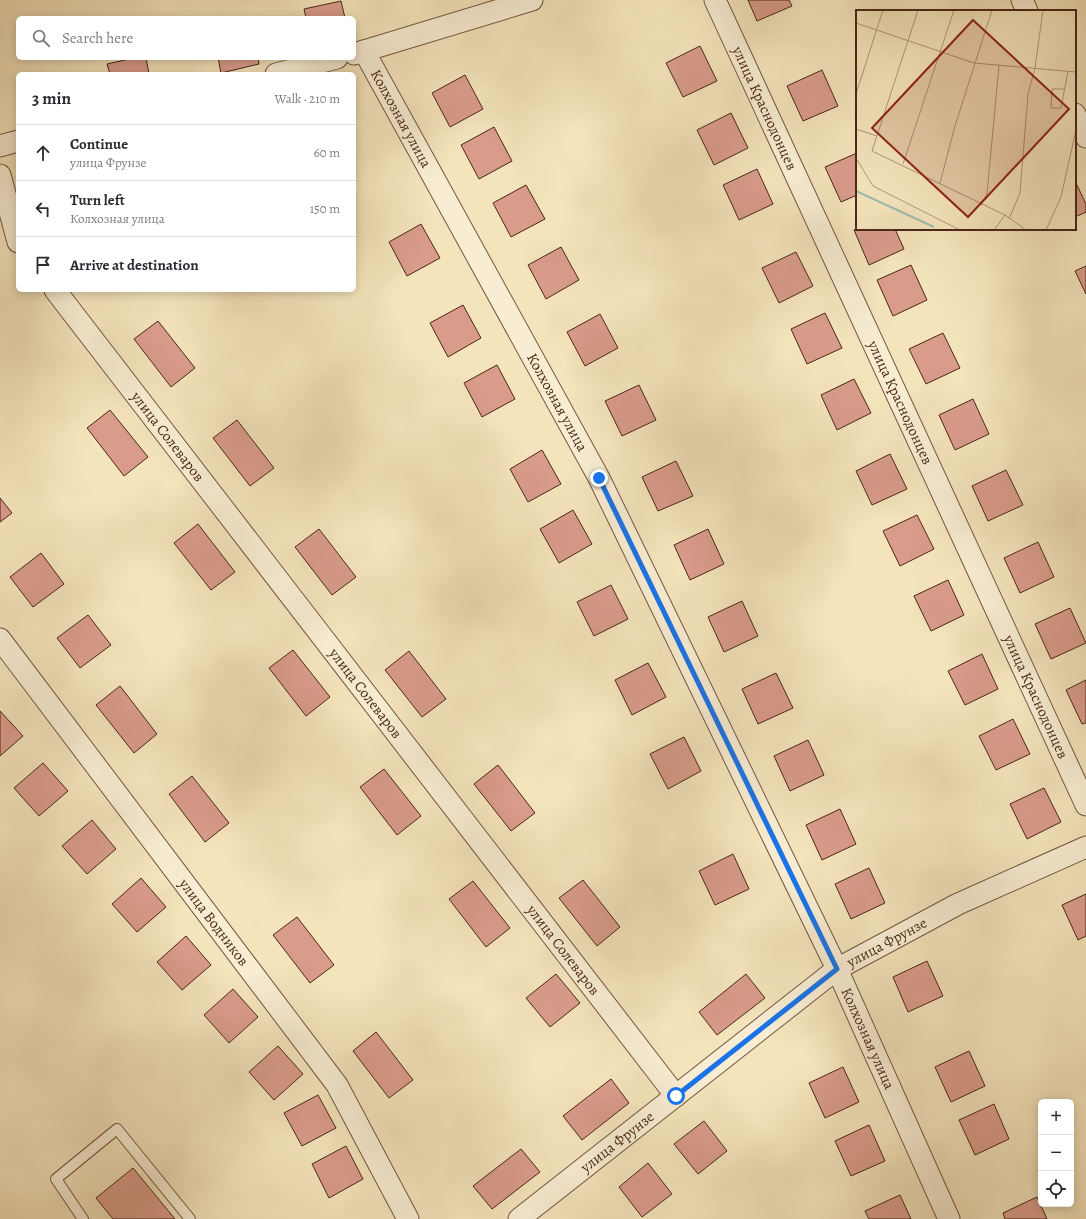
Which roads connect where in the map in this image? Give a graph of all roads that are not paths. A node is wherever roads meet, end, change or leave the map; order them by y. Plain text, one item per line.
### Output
1 (532, 0) edge
2 (715, 0) edge
3 (1022, 0) edge
4 (1027, 10) edge
5 (359, 52) edge
6 (329, 60) edge
7 (284, 72) edge
8 (1076, 116) edge
9 (1086, 138) edge
10 (16, 142) edge
11 (0, 146) edge
12 (0, 175) edge
13 (16, 235) edge
14 (57, 292) edge
15 (0, 639) edge
16 (1086, 805) edge
17 (1086, 847) edge
18 (837, 969) junction
19 (676, 1096) junction
20 (83, 1219) edge
21 (190, 1219) edge
22 (408, 1219) edge
23 (519, 1219) edge
24 (949, 1219) edge

1 - 5 street
2 - 16 street, улица Краснодонцев
3 - 4 street
5 - 18 street, Колхозная улица
6 - 7 street
8 - 9 street
10 - 11 street
12 - 13 street
14 - 19 street, улица Солеваров
15 - 22 street, улица Водников
17 - 18 street, улица Фрунзе
18 - 19 street, улица Фрунзе
18 - 24 street, Колхозная улица
19 - 23 street, улица Фрунзе
20 - 21 lane

